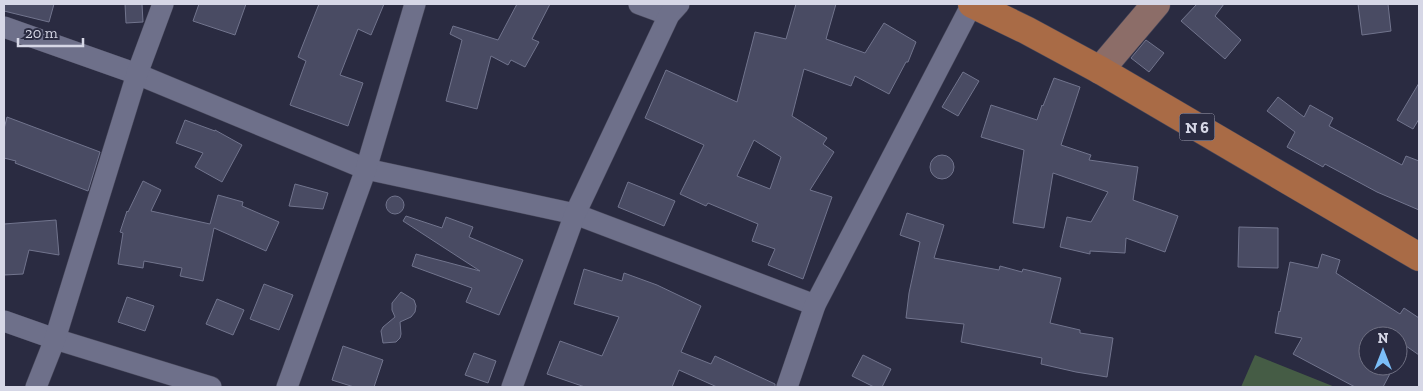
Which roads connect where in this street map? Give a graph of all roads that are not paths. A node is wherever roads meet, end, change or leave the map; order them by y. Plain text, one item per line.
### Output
1 (163, 4) edge
2 (416, 4) edge
3 (639, 4) edge
4 (972, 4) edge
5 (1156, 4) edge
6 (674, 10) edge
7 (4, 27) edge
8 (1100, 70) junction
9 (137, 74) junction
10 (366, 169) junction
11 (575, 214) junction
12 (1419, 257) edge
13 (815, 305) junction
14 (4, 321) edge
15 (55, 339) junction
16 (36, 387) edge
17 (212, 387) edge
18 (287, 387) edge
19 (512, 387) edge
20 (786, 387) edge

1 - 9 street
2 - 10 street
3 - 6 street
4 - 8 main road, N 6
4 - 13 street
5 - 8 street
6 - 11 street
7 - 9 street
8 - 12 main road, N 6
9 - 10 street
9 - 15 street
10 - 11 street
10 - 18 street
11 - 13 street
11 - 19 street
13 - 20 street
14 - 15 street
15 - 16 street
15 - 17 street

